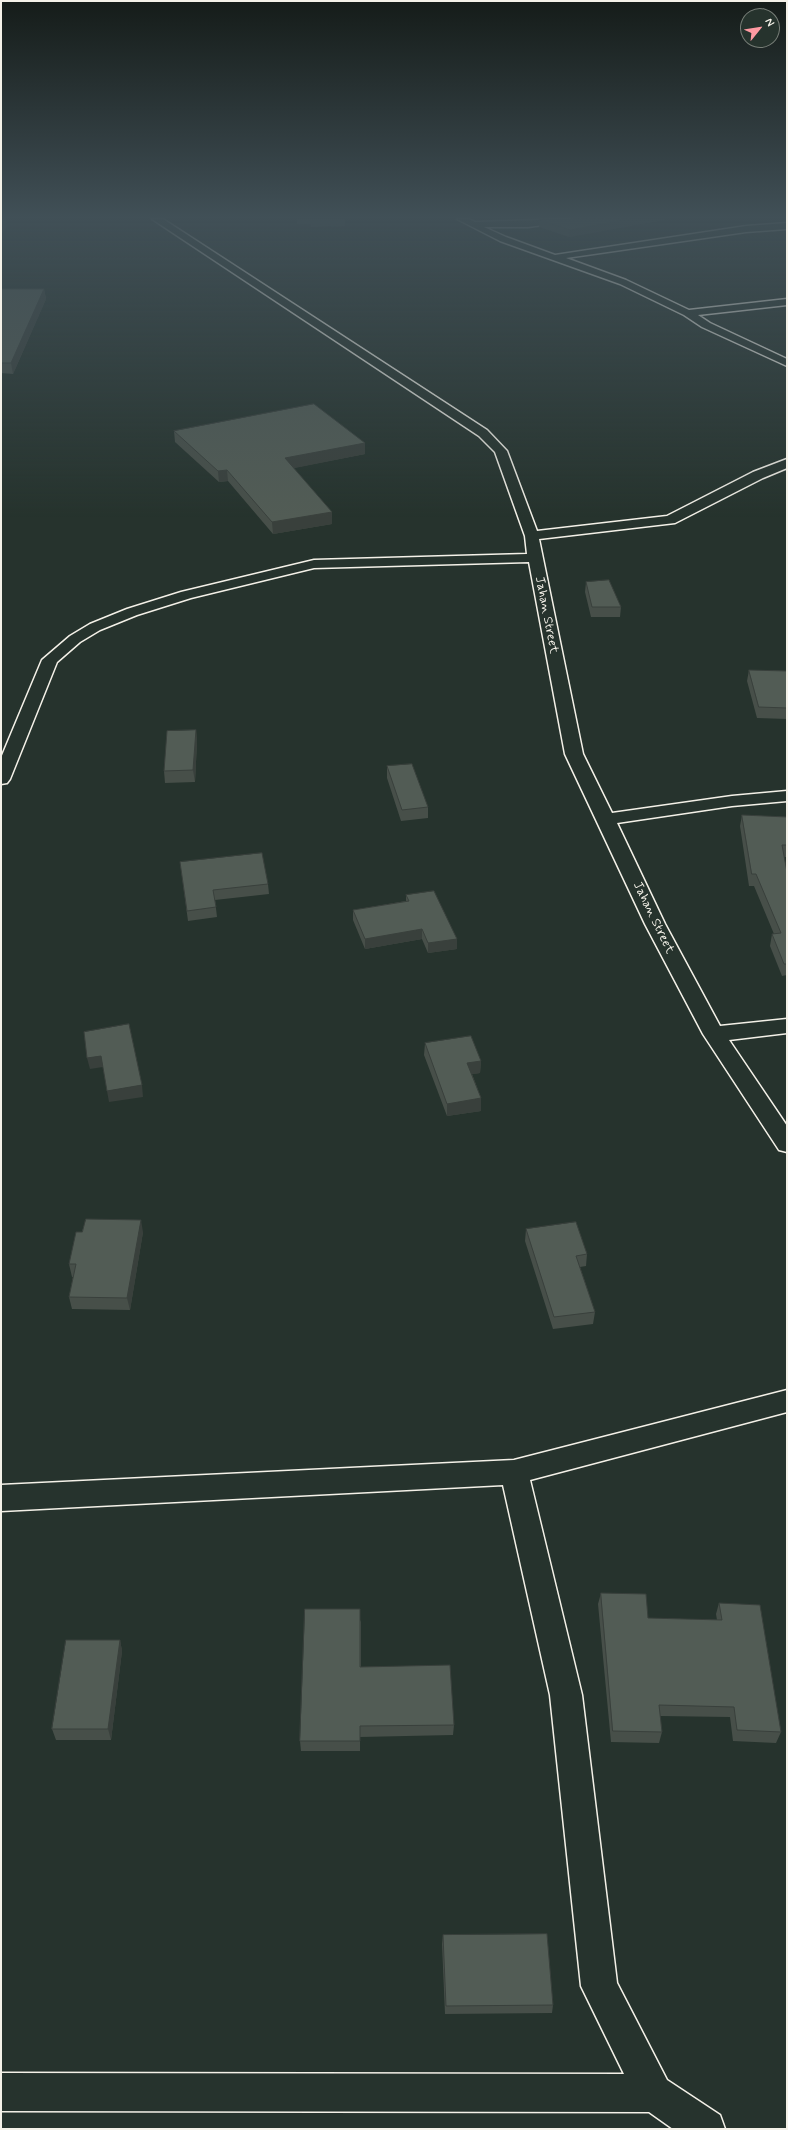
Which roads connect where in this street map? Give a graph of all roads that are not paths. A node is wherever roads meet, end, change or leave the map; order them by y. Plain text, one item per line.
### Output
1 (308, 318) edge
2 (696, 318) edge
3 (787, 363) edge
4 (787, 463) edge
5 (532, 536) junction
6 (535, 558) junction
7 (1, 779) edge
8 (787, 796) edge
9 (606, 819) junction
10 (787, 1026) edge
11 (714, 1034) junction
12 (787, 1144) edge
13 (787, 1401) edge
14 (514, 1472) junction
15 (1, 1498) edge
16 (1, 2092) edge
17 (654, 2093) junction
18 (706, 2129) edge

1 - 5 street, Jahan Street
2 - 3 street
4 - 5 street
5 - 6 street, Jahan Street
6 - 7 street
6 - 9 street, Jahan Street
8 - 9 street
9 - 11 street, Jahan Street
10 - 11 street
11 - 12 street, Jahan Street
13 - 14 street
14 - 15 street
14 - 17 street
16 - 17 street
17 - 18 street

